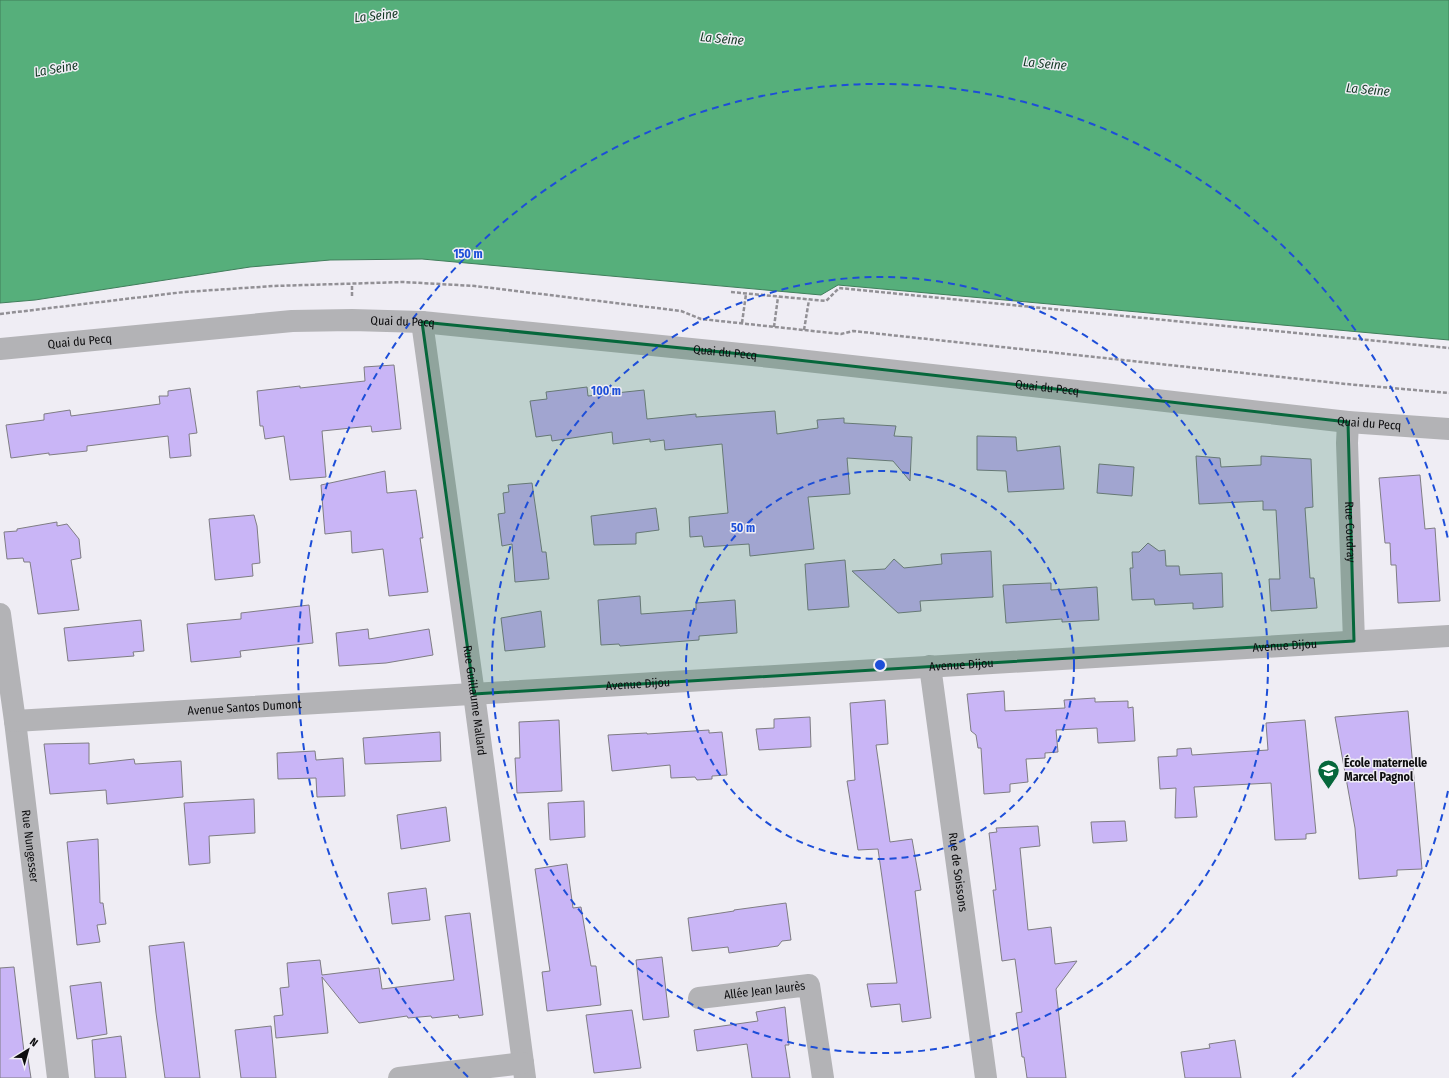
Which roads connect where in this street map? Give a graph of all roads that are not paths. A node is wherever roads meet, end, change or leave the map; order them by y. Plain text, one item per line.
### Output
1 (422, 322) junction
2 (0, 349) edge
3 (1348, 422) junction
4 (1449, 429) edge
5 (0, 614) edge
6 (1449, 636) edge
7 (1354, 641) junction
8 (930, 666) junction
9 (474, 694) junction
10 (15, 722) junction
11 (699, 998) dead end
12 (524, 1071) edge
13 (58, 1078) edge
14 (399, 1078) edge
15 (822, 1078) edge
16 (986, 1078) edge

1 - 2 street, Quai du Pecq
1 - 3 street, Quai du Pecq
1 - 9 street, Rue Guillaume Mallard
3 - 4 street, Quai du Pecq
3 - 7 street, Rue Coudray
5 - 10 street, Rue Nungesser
6 - 7 street, Avenue Dijou
7 - 8 street, Avenue Dijou
8 - 9 street, Avenue Dijou
8 - 16 street, Rue de Soissons
9 - 10 street, Avenue Santos Dumont
9 - 12 street, Rue Guillaume Mallard
10 - 13 street, Rue Nungesser
11 - 15 street, Allée Jean Jaurès
12 - 14 street

